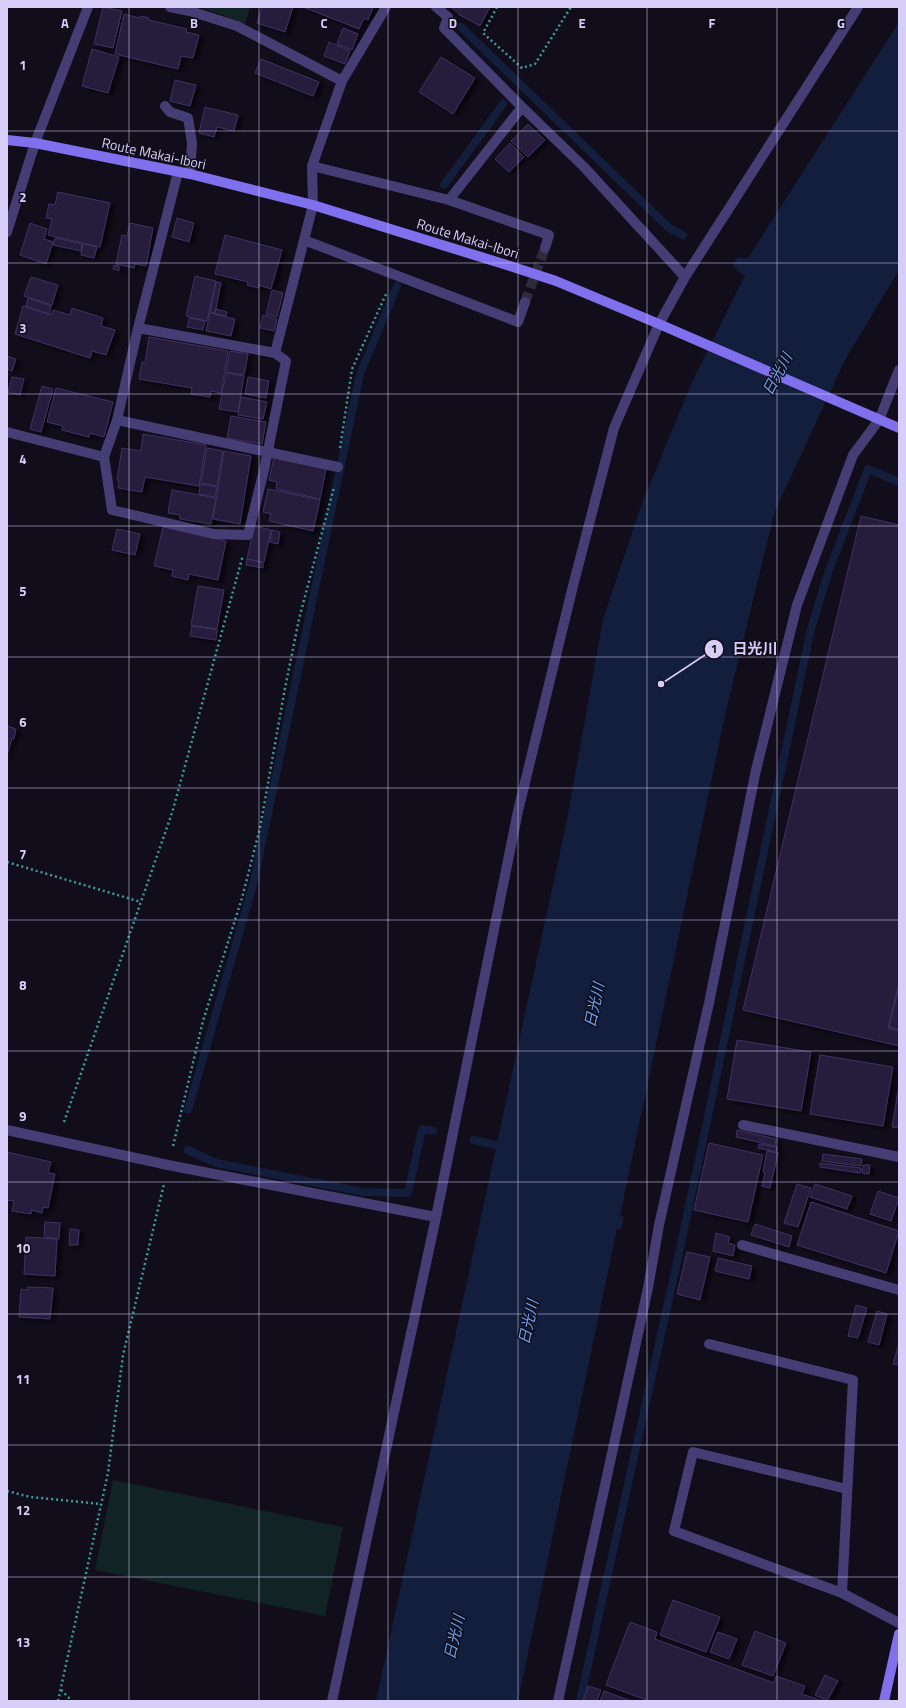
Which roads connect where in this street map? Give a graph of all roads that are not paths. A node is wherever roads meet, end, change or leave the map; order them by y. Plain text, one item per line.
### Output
1 (88, 7) edge
2 (170, 7) edge
3 (386, 7) edge
4 (436, 7) edge
5 (858, 7) edge
6 (342, 81) junction
7 (165, 106) dead end
8 (522, 107) junction
9 (7, 140) edge
10 (35, 144) junction
11 (312, 166) junction
12 (178, 172) junction
13 (190, 174) junction
14 (449, 200) junction
15 (313, 205) junction
16 (7, 232) edge
17 (304, 240) junction
18 (545, 248) tunnel mouth
19 (685, 277) junction
20 (525, 302) tunnel mouth
21 (659, 324) junction
22 (138, 328) junction
23 (275, 353) junction
24 (899, 370) edge
25 (117, 420) junction
26 (879, 420) junction
27 (899, 428) edge
28 (7, 432) edge
29 (267, 451) junction
30 (104, 456) junction
31 (338, 467) road end
32 (743, 1125) dead end
33 (7, 1130) edge
34 (899, 1157) edge
35 (436, 1217) junction
36 (742, 1245) dead end
37 (899, 1290) edge
38 (709, 1344) dead end
39 (847, 1489) junction
40 (842, 1593) junction
41 (899, 1623) edge
42 (899, 1634) edge
43 (332, 1701) edge
44 (558, 1701) edge
45 (884, 1701) edge

1 - 10 street
2 - 6 street
3 - 6 street
4 - 8 street
5 - 19 street
6 - 11 street
7 - 13 street
8 - 14 street
8 - 19 street
9 - 10 main road, Route Makai-Ibori
10 - 12 main road, Route Makai-Ibori
10 - 16 street
11 - 14 street
11 - 15 street
12 - 13 main road, Route Makai-Ibori
12 - 22 street
13 - 15 main road, Route Makai-Ibori
14 - 18 street
15 - 17 street
15 - 21 main road, Route Makai-Ibori
17 - 20 street
17 - 23 street
19 - 21 street
21 - 26 main road, Route Makai-Ibori
21 - 35 street
22 - 23 street
22 - 25 street
23 - 29 street
24 - 26 street
25 - 29 street
25 - 30 street
26 - 27 main road, Route Makai-Ibori
26 - 44 street
28 - 30 street
29 - 30 street
29 - 31 street
32 - 34 street
33 - 35 street
35 - 43 street
36 - 37 street
38 - 39 street
39 - 40 street
39 - 40 street
40 - 41 street
42 - 45 main road

